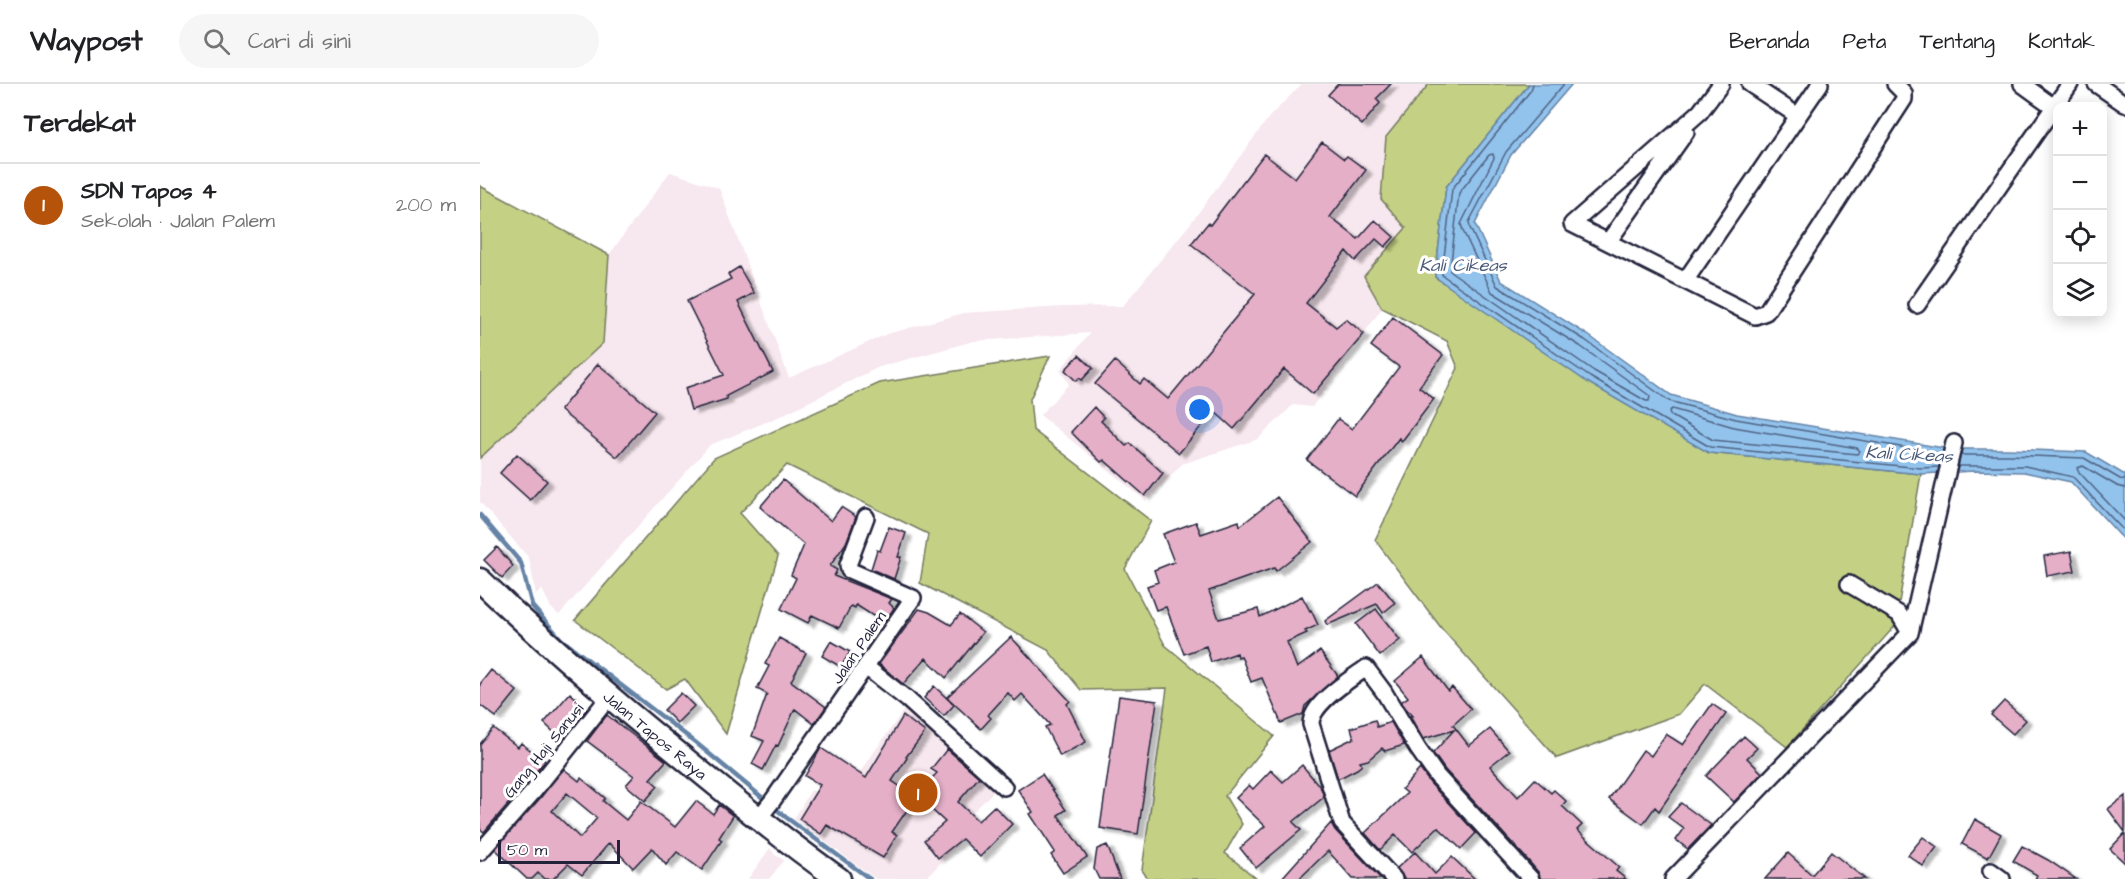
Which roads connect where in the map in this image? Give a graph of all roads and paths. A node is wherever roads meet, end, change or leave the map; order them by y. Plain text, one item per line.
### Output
1 (1721, 84) edge
2 (1750, 84) edge
3 (1820, 84) edge
4 (1895, 84) edge
5 (2022, 84) edge
6 (2070, 84) edge
7 (2096, 84) edge
8 (2057, 102) edge
9 (2125, 104) edge
10 (2053, 106) edge
11 (2053, 108) edge
12 (1700, 112) junction
13 (1798, 116) junction
14 (1608, 242) junction
15 (1684, 280) junction
16 (1917, 305) dead end
17 (1954, 443) dead end
18 (866, 518) dead end
19 (480, 580) edge
20 (1849, 584) dead end
21 (1910, 633) junction
22 (866, 667) junction
23 (609, 698) junction
24 (1004, 787) dead end
25 (765, 810) junction
26 (480, 852) edge
27 (838, 879) edge
28 (1394, 879) edge
29 (1531, 879) edge
30 (1673, 879) edge

1 - 12 street
2 - 13 street
3 - 13 street
4 - 15 street
5 - 10 street
6 - 8 street
7 - 9 street
11 - 16 street
12 - 14 street
12 - 14 street
13 - 15 street
14 - 15 street
17 - 21 street
18 - 22 street, Jalan Palem
19 - 23 main road, Jalan Tapos Raya
20 - 21 street
21 - 30 street
22 - 24 street
22 - 25 street, Jalan Palem
23 - 25 main road, Jalan Tapos Raya
23 - 26 street, Gang Haji Sanusi
25 - 27 main road, Jalan Tapos Raya
28 - 29 street

